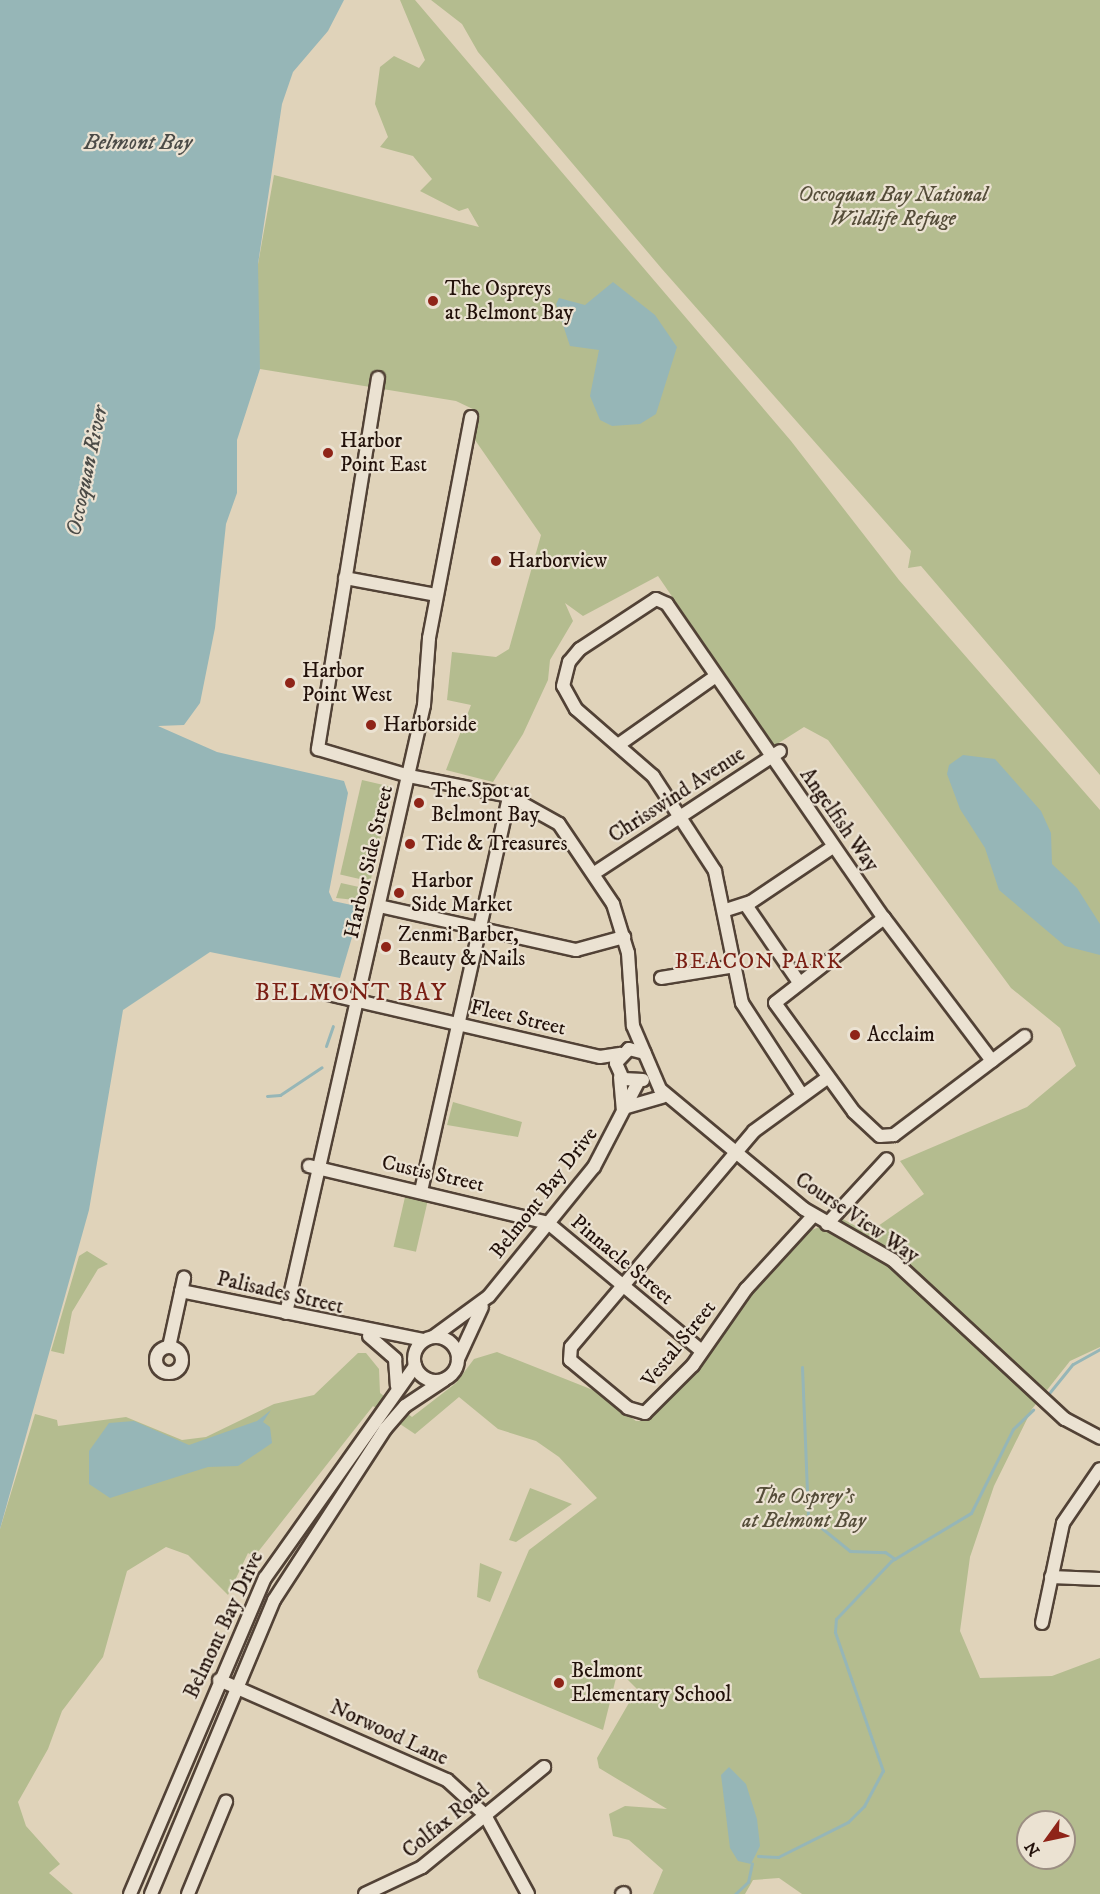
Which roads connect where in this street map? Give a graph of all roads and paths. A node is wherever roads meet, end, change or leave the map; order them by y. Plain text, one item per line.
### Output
1 (378, 378) dead end
2 (471, 417) dead end
3 (345, 578) junction
4 (436, 595) junction
5 (716, 676) junction
6 (621, 743) junction
7 (776, 754) junction
8 (409, 777) junction
9 (508, 796) junction
10 (681, 817) junction
11 (833, 847) junction
12 (596, 872) junction
13 (746, 905) junction
14 (379, 906) junction
15 (726, 910) junction
16 (884, 918) junction
17 (479, 927) junction
18 (624, 937) junction
19 (735, 966) junction
20 (661, 978) dead end
21 (798, 981) junction
22 (319, 992) dead end
23 (357, 1001) junction
24 (458, 1025) junction
25 (633, 1026) junction
26 (1025, 1036) dead end
27 (623, 1052) junction
28 (645, 1053) junction
29 (600, 1057) junction
30 (992, 1061) junction
31 (650, 1069) junction
32 (619, 1074) junction
33 (827, 1078) junction
34 (639, 1082) junction
35 (802, 1095) junction
36 (668, 1099) junction
37 (623, 1109) junction
38 (735, 1153) junction
39 (886, 1159) dead end
40 (314, 1167) junction
41 (421, 1191) junction
42 (813, 1216) junction
43 (548, 1223) junction
44 (827, 1224) junction
45 (184, 1278) dead end
46 (623, 1286) junction
47 (181, 1291) junction
48 (489, 1296) junction
49 (286, 1313) junction
50 (367, 1333) junction
51 (428, 1339) junction
52 (170, 1347) dead end
53 (699, 1349) junction
54 (458, 1359) junction
55 (414, 1364) junction
56 (444, 1380) junction
57 (393, 1396) junction
58 (1100, 1438) edge
59 (1100, 1469) edge
60 (1097, 1489) edge
61 (1051, 1577) junction
62 (1100, 1580) edge
63 (1042, 1623) dead end
64 (219, 1680) junction
65 (235, 1687) junction
66 (544, 1767) dead end
67 (225, 1802) dead end
68 (485, 1815) junction
69 (130, 1894) edge
70 (151, 1894) edge
71 (188, 1894) edge
72 (365, 1894) edge
73 (528, 1894) edge

1 - 3 street, Belmont Bay Drive
2 - 4 street, Harbor Side Street
3 - 4 street
3 - 8 street, Belmont Bay Drive
4 - 8 street, Harbor Side Street
5 - 6 street
5 - 6 street, Angelfish Way
5 - 7 street, Angelfish Way
6 - 10 street
7 - 10 street, Chrisswind Avenue
7 - 11 street, Angelfish Way
8 - 9 street, Belmont Bay Drive
8 - 14 street, Harbor Side Street
9 - 12 street, Belmont Bay Drive
9 - 17 street
10 - 12 street, Chrisswind Avenue
10 - 15 street
11 - 13 street
11 - 16 street, Angelfish Way
12 - 18 street, Belmont Bay Drive
13 - 15 street
13 - 21 street
14 - 17 street
14 - 23 street, Harbor Side Street
15 - 19 street
16 - 21 street
16 - 30 street, Angelfish Way
17 - 18 street
17 - 24 street
18 - 25 street, Belmont Bay Drive
19 - 20 street
19 - 35 street
21 - 33 street
22 - 23 street, Fleet Street
23 - 24 street, Fleet Street
23 - 40 street, Harbor Side Street
24 - 29 street, Fleet Street
24 - 41 street
25 - 27 street, Belmont Bay Drive
25 - 28 street, Belmont Bay Drive
26 - 30 street
27 - 28 street
27 - 29 street, Fleet Street
27 - 32 street, Belmont Bay Drive
28 - 31 street, Belmont Bay Drive
29 - 32 street, Fleet Street
30 - 33 street
31 - 34 street, Belmont Bay Drive
31 - 36 street, Course View Way
32 - 34 street
32 - 37 street, Belmont Bay Drive
33 - 35 street, Vestal Street
34 - 36 street, Course View Way
34 - 37 street, Belmont Bay Drive
35 - 38 street, Vestal Street
36 - 37 street
36 - 38 street, Course View Way
37 - 43 street, Belmont Bay Drive
38 - 42 street, Course View Way
38 - 46 street, Vestal Street
39 - 44 street
40 - 41 street, Custis Street
40 - 49 street, Harbor Side Street
41 - 43 street, Custis Street
42 - 44 street, Course View Way
42 - 53 street, Vestal Street
43 - 46 street, Pinnacle Street
43 - 48 street, Belmont Bay Drive
44 - 58 street, Course View Way
45 - 47 street
46 - 53 street, Pinnacle Street
46 - 53 street, Vestal Street
47 - 49 street, Palisades Street
47 - 52 street
48 - 51 street, Belmont Bay Drive
48 - 54 street, Belmont Bay Drive
49 - 50 street, Palisades Street
50 - 51 street, Palisades Street
50 - 55 street, Palisades Street
50 - 57 street
51 - 54 street
51 - 55 street, Belmont Bay Drive
54 - 56 street, Belmont Bay Drive
55 - 56 street
55 - 57 street, Belmont Bay Drive
56 - 65 street, Belmont Bay Drive
57 - 64 street, Belmont Bay Drive
59 - 60 street
60 - 61 street
61 - 62 street
61 - 63 street
64 - 65 street, Norwood Lane
64 - 69 street, Belmont Bay Drive
65 - 68 street, Norwood Lane
65 - 70 street, Belmont Bay Drive
66 - 68 street, Colfax Road
67 - 71 street
68 - 72 street, Colfax Road
68 - 73 street, Norwood Lane

